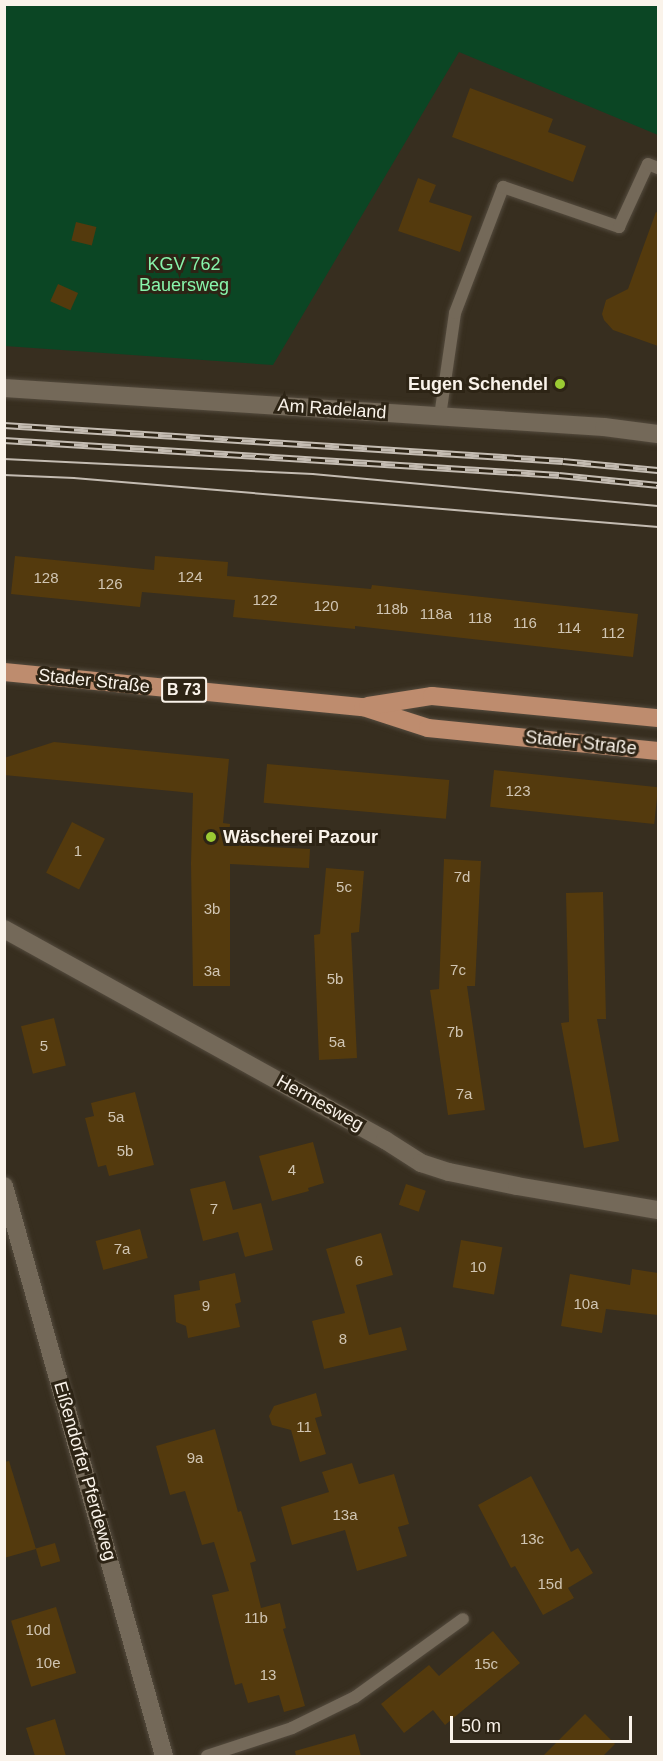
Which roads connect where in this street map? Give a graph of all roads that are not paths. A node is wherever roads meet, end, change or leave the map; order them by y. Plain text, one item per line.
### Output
1 (658, 168) edge
2 (4, 388) edge
3 (440, 416) junction
4 (658, 434) edge
5 (4, 672) edge
6 (363, 707) junction
7 (658, 718) edge
8 (658, 751) edge
9 (4, 929) edge
10 (4, 1186) edge
11 (658, 1210) edge
12 (463, 1618) dead end
13 (165, 1756) edge
14 (207, 1756) edge

1 - 3 lane
2 - 3 street, Am Radeland
3 - 4 street, Am Radeland
5 - 6 main road, Stader Straße / B 73
6 - 7 main road, Stader Straße / B 73
6 - 8 main road, Stader Straße / B 73
9 - 11 street, Hermesweg
10 - 13 street, Eißendorfer Pferdeweg
12 - 14 lane

